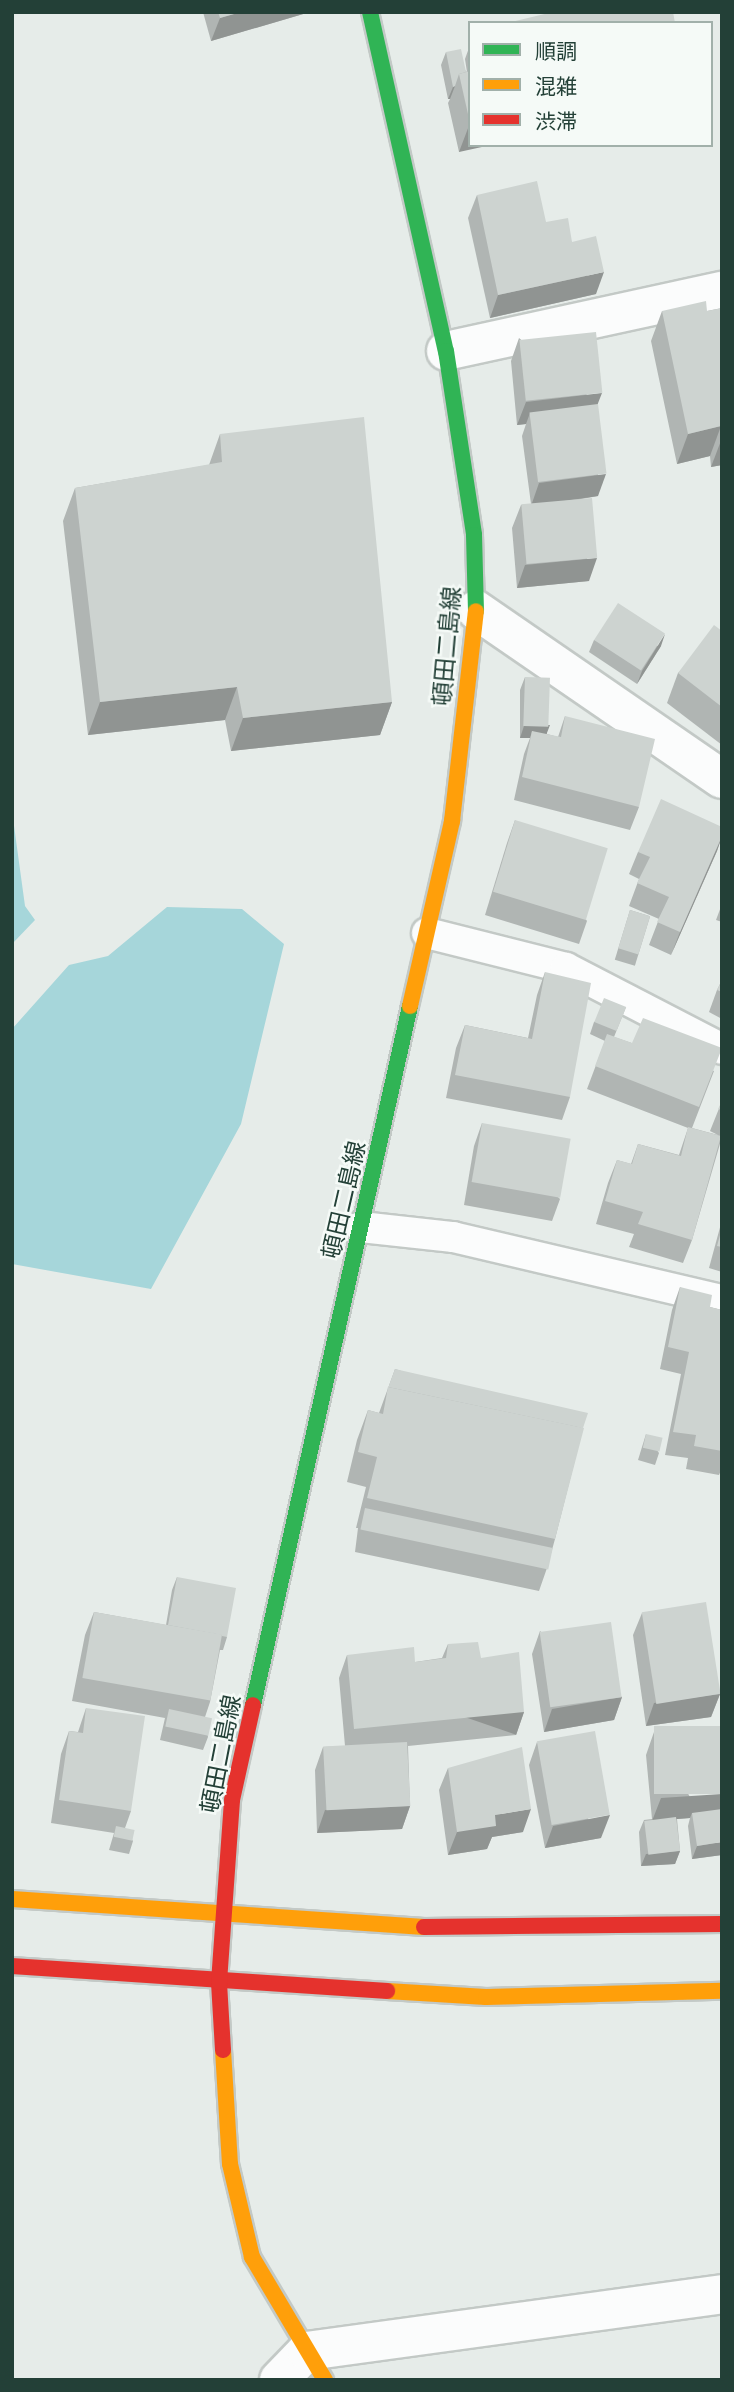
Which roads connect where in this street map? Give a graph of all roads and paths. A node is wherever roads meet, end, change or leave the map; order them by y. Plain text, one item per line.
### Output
1 (370, 12) edge
2 (722, 291) edge
3 (446, 351) junction
4 (476, 610) junction
5 (722, 779) edge
6 (427, 933) junction
7 (722, 1049) edge
8 (361, 1227) junction
9 (722, 1300) edge
10 (12, 1899) edge
11 (224, 1915) junction
12 (722, 1924) edge
13 (12, 1966) edge
14 (219, 1982) junction
15 (722, 1991) edge
16 (722, 2294) edge
17 (316, 2365) edge
18 (279, 2380) edge

1 - 3 main road, 頓田二島線
2 - 3 street
3 - 4 main road, 頓田二島線
4 - 5 street
4 - 6 main road, 頓田二島線
6 - 7 lane
6 - 8 main road, 頓田二島線
8 - 9 lane
8 - 11 main road, 頓田二島線
10 - 11 main road
11 - 12 main road
11 - 14 main road, 頓田二島線
13 - 14 main road
14 - 15 main road
14 - 17 main road, 頓田二島線
16 - 17 street
17 - 18 street

